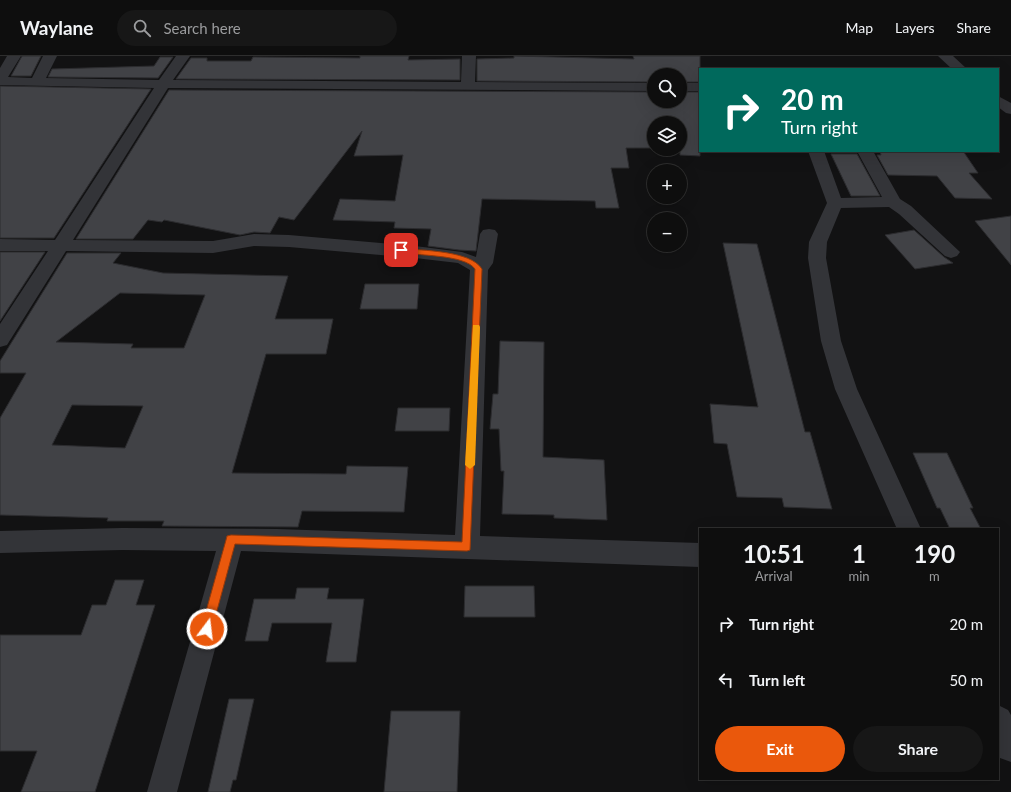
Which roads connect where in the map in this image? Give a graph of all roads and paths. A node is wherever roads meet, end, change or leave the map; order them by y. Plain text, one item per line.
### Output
1 (14, 56) edge
2 (50, 56) edge
3 (183, 56) edge
4 (469, 56) edge
5 (945, 56) edge
6 (959, 68) edge
7 (0, 80) edge
8 (37, 82) junction
9 (164, 83) junction
10 (468, 85) junction
11 (647, 87) edge
12 (687, 87) edge
13 (699, 87) edge
14 (1000, 93) edge
15 (1011, 110) edge
16 (816, 152) edge
17 (866, 152) edge
18 (893, 202) junction
19 (835, 203) junction
20 (489, 234) dead end
21 (0, 245) edge
22 (60, 245) junction
23 (951, 252) dead end
24 (479, 269) junction
25 (0, 340) edge
26 (909, 528) edge
27 (231, 540) junction
28 (0, 542) edge
29 (467, 546) junction
30 (699, 555) edge
31 (999, 722) edge
32 (1011, 747) edge
33 (162, 792) edge

1 - 7 street
2 - 8 street
3 - 9 street
4 - 10 street
5 - 6 street
7 - 8 street
8 - 9 street
9 - 10 street
9 - 22 street
10 - 11 street
12 - 13 street
14 - 15 street
16 - 19 street
17 - 18 street
18 - 19 street
18 - 23 street
19 - 26 street
20 - 24 street
21 - 22 street
22 - 24 street
22 - 25 street
24 - 29 street
27 - 28 street
27 - 29 street
27 - 33 street
29 - 30 street
31 - 32 street

